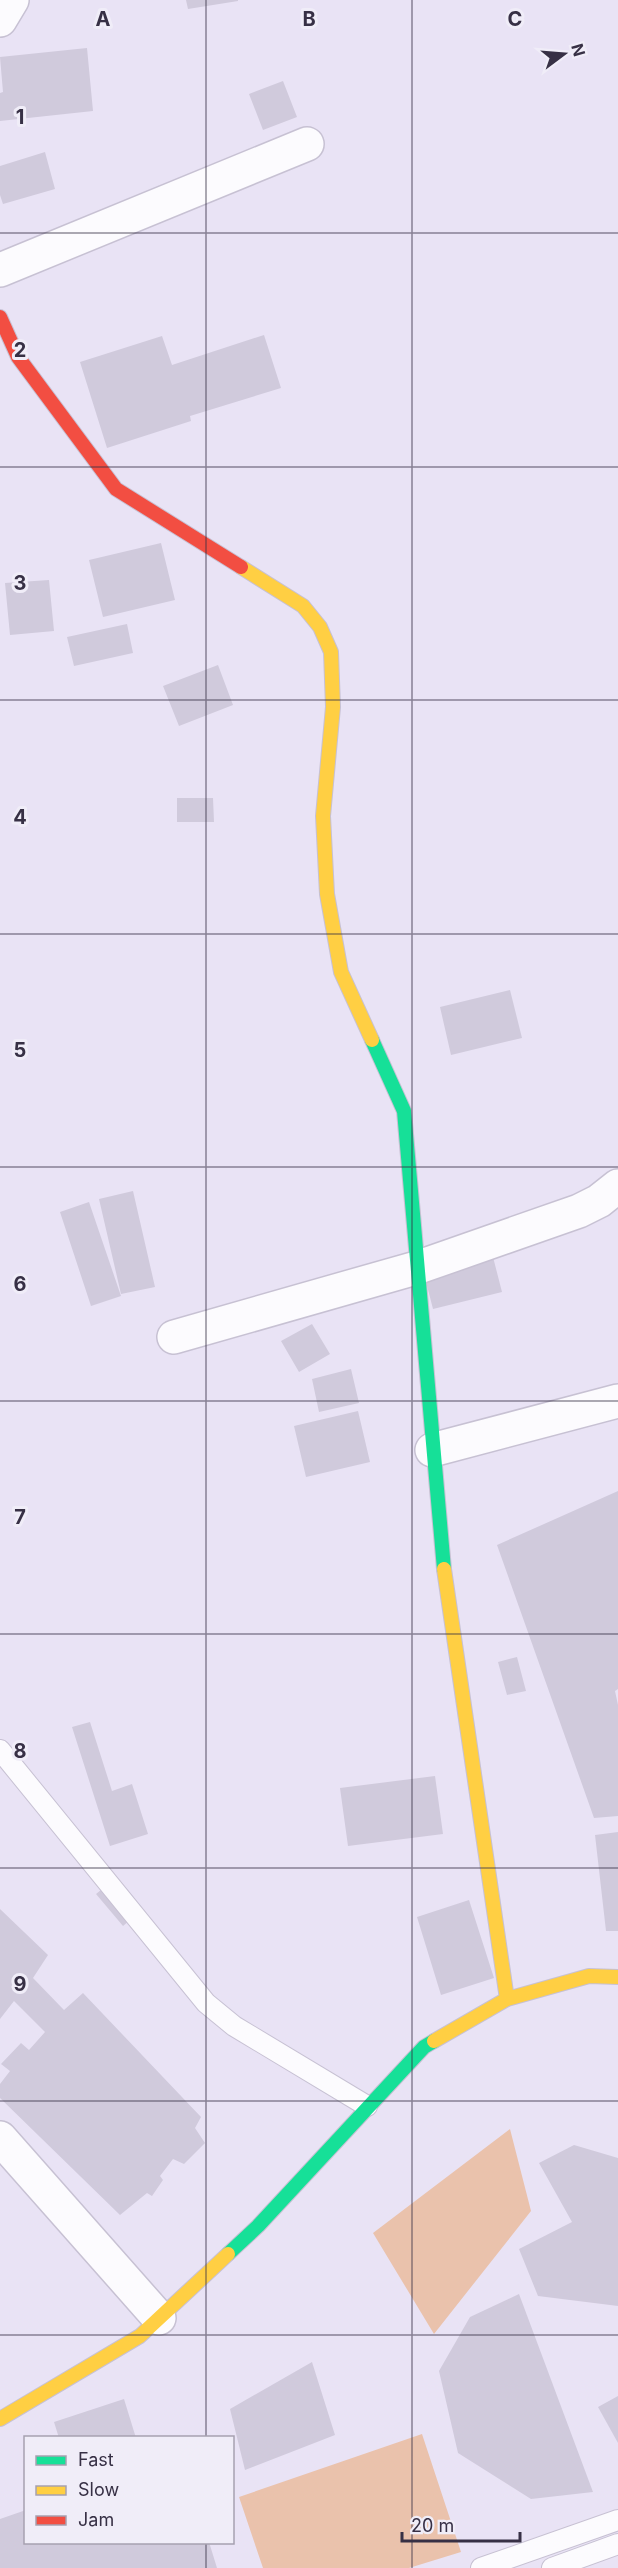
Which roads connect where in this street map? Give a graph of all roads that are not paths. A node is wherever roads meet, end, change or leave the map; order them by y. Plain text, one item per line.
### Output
1 (12, 0) edge
2 (0, 20) edge
3 (307, 144) dead end
4 (0, 270) edge
5 (0, 317) edge
6 (618, 1186) edge
7 (416, 1268) junction
8 (174, 1337) dead end
9 (618, 1401) edge
10 (432, 1450) junction
11 (0, 1750) edge
12 (618, 1977) edge
13 (507, 1999) junction
14 (367, 2106) junction
15 (0, 2138) edge
16 (159, 2318) junction
17 (0, 2419) edge
18 (618, 2520) edge
19 (618, 2544) edge
20 (481, 2568) edge
21 (552, 2568) edge

1 - 2 street
3 - 4 street
5 - 7 street
6 - 7 street
7 - 8 street
7 - 10 street
9 - 10 street
10 - 13 street
11 - 14 lane
12 - 13 street
13 - 14 street
14 - 16 street
15 - 16 street
16 - 17 street
18 - 20 lane
19 - 21 lane

